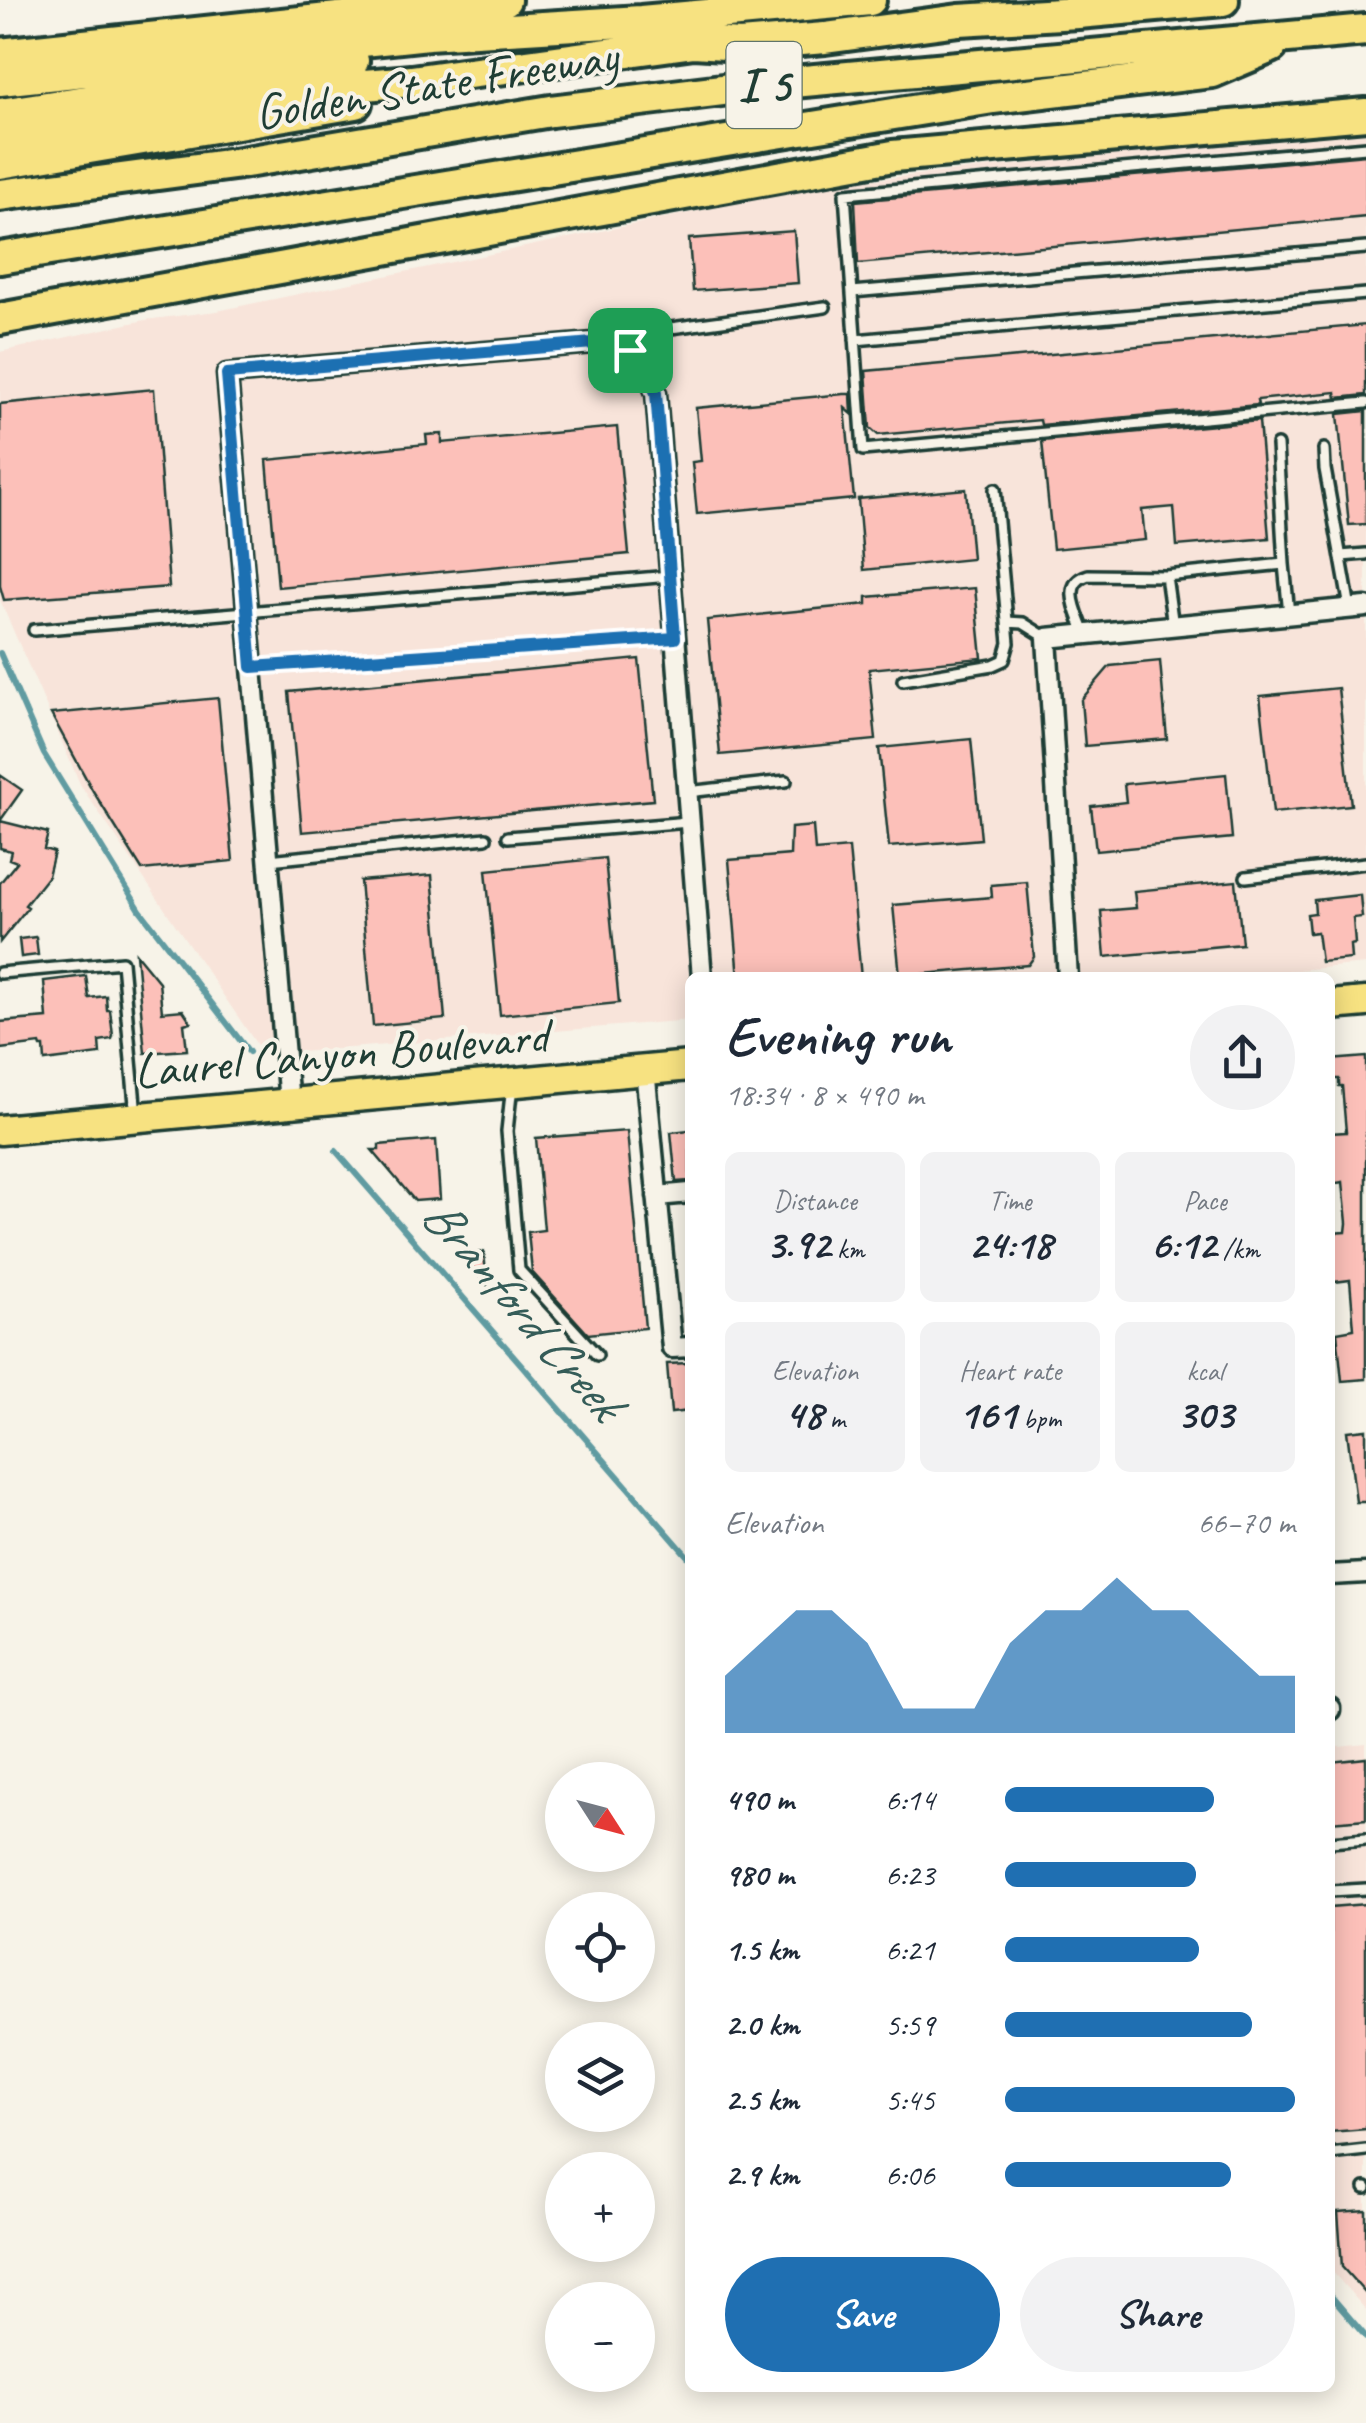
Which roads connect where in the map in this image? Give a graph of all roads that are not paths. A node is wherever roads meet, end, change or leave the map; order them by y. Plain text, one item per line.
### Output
1 (870, 0) edge
2 (1223, 0) edge
3 (506, 15) edge
4 (1366, 30) edge
5 (1297, 36) junction
6 (740, 45) junction
7 (0, 54) edge
8 (0, 80) edge
9 (0, 114) edge
10 (1366, 114) edge
11 (0, 137) edge
12 (1366, 147) edge
13 (0, 163) edge
14 (0, 195) edge
15 (1366, 248) edge
16 (0, 258) edge
17 (852, 292) junction
18 (1366, 294) edge
19 (825, 307) dead end
20 (0, 319) edge
21 (855, 340) junction
22 (638, 356) junction
23 (1366, 403) edge
24 (1277, 445) dead end
25 (1324, 450) dead end
26 (995, 489) dead end
27 (1366, 554) edge
28 (1341, 556) junction
29 (1284, 564) junction
30 (670, 576) junction
31 (1166, 576) junction
32 (1358, 608) edge
33 (248, 612) junction
34 (1290, 614) junction
35 (1007, 622) junction
36 (1173, 626) junction
37 (34, 630) dead end
38 (1084, 634) junction
39 (675, 638) junction
40 (1047, 638) junction
41 (252, 667) junction
42 (902, 680) dead end
43 (786, 781) dead end
44 (687, 792) junction
45 (690, 822) junction
46 (508, 837) dead end
47 (486, 838) dead end
48 (268, 860) junction
49 (1366, 864) edge
50 (1246, 877) dead end
51 (702, 972) edge
52 (1068, 972) edge
53 (0, 973) edge
54 (1366, 1002) edge
55 (1335, 1005) edge
56 (685, 1066) edge
57 (644, 1070) junction
58 (512, 1082) junction
59 (289, 1103) junction
60 (136, 1118) junction
61 (0, 1130) edge
62 (685, 1193) edge
63 (657, 1196) junction
64 (685, 1347) edge
65 (597, 1354) dead end
66 (1366, 1573) edge
67 (1335, 1575) edge
68 (1366, 1838) edge
69 (1335, 1841) edge
70 (1366, 1889) edge
71 (1335, 1892) edge
72 (1366, 2150) edge
73 (1335, 2153) edge

1 - 3 highway
2 - 6 highway
3 - 7 highway, Golden State Freeway
3 - 8 highway
3 - 9 highway
4 - 5 highway, Golden State Freeway / I 5
5 - 14 highway, Golden State Freeway / I 5
5 - 16 highway
6 - 11 highway
6 - 13 highway
10 - 20 highway
12 - 17 lane
15 - 17 lane
17 - 21 lane
18 - 21 lane
19 - 22 lane
21 - 23 lane
22 - 30 street
22 - 33 street
24 - 29 lane
25 - 28 lane
26 - 35 lane
27 - 28 lane
28 - 32 lane
29 - 31 lane
29 - 34 lane
30 - 33 lane
30 - 39 street
31 - 36 lane
31 - 38 lane
32 - 34 street
33 - 37 lane
33 - 41 street
34 - 36 street
35 - 40 lane
35 - 42 lane
36 - 38 street
38 - 40 street
39 - 41 lane
39 - 44 street
40 - 52 street
41 - 48 street
43 - 44 lane
44 - 45 street
45 - 46 lane
45 - 51 street
47 - 48 lane
48 - 59 street
49 - 50 lane
53 - 60 lane
54 - 55 main road
56 - 57 main road, Laurel Canyon Boulevard
57 - 58 main road, Laurel Canyon Boulevard
57 - 63 street
58 - 59 main road, Laurel Canyon Boulevard
58 - 65 lane
59 - 60 main road, Laurel Canyon Boulevard
60 - 61 main road, Laurel Canyon Boulevard
62 - 63 street
63 - 64 street
66 - 67 street
68 - 69 lane
70 - 71 lane
72 - 73 lane

